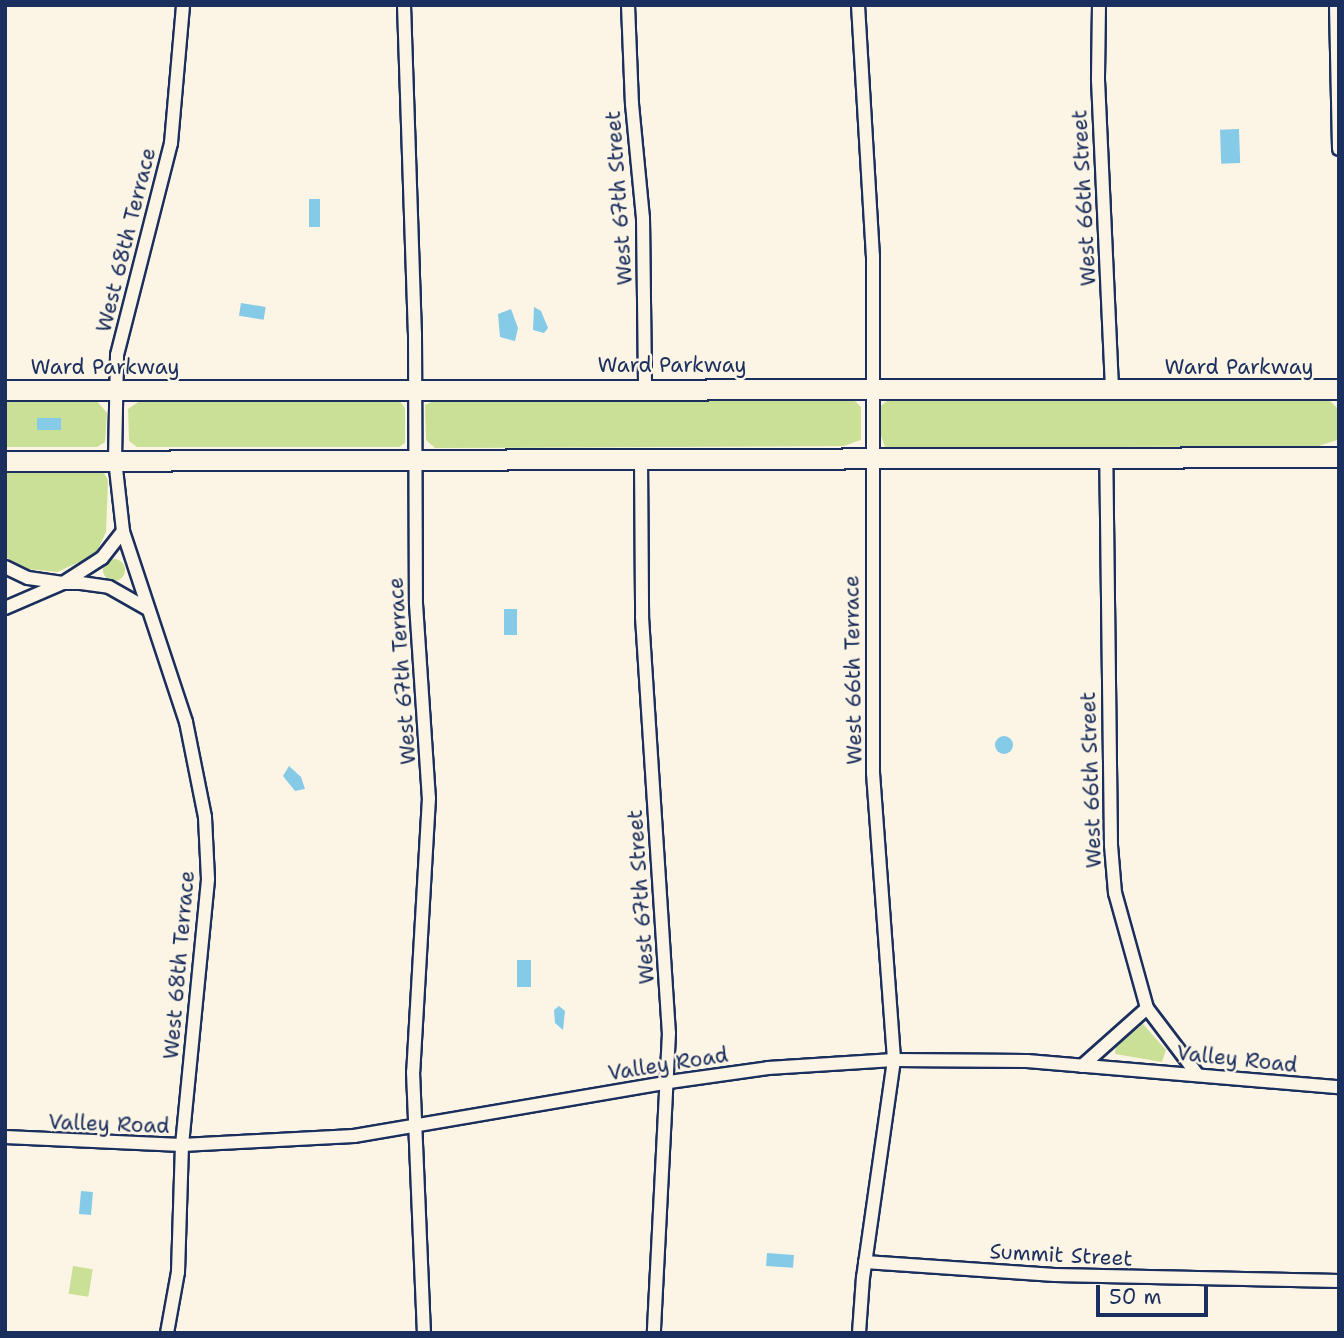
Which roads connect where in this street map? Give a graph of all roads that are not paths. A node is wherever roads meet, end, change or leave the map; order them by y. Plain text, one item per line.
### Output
1 (183, 5) edge
2 (404, 5) edge
3 (628, 5) edge
4 (858, 5) edge
5 (1099, 5) edge
6 (1336, 5) edge
7 (1339, 149) edge
8 (873, 386) junction
9 (416, 389) junction
10 (645, 389) junction
11 (1112, 389) junction
12 (1339, 389) edge
13 (5, 390) edge
14 (116, 390) junction
15 (1339, 457) edge
16 (641, 458) junction
17 (871, 458) junction
18 (1106, 459) junction
19 (115, 460) junction
20 (416, 460) junction
21 (5, 461) edge
22 (123, 531) junction
23 (5, 567) edge
24 (63, 583) junction
25 (5, 608) edge
26 (145, 608) junction
27 (1147, 1008) junction
28 (894, 1060) junction
29 (1082, 1066) junction
30 (1197, 1074) junction
31 (669, 1082) junction
32 (1339, 1087) edge
33 (416, 1127) junction
34 (5, 1137) edge
35 (182, 1145) junction
36 (865, 1262) junction
37 (1339, 1280) edge
38 (167, 1333) edge
39 (424, 1333) edge
40 (654, 1333) edge
41 (859, 1333) edge

1 - 14 street, West 68th Terrace
2 - 9 street, West 67th Terrace
3 - 10 street, West 67th Street
4 - 8 street, West 66th Terrace
5 - 11 street, West 66th Street
6 - 7 street
8 - 10 main road, Ward Parkway
8 - 11 main road, Ward Parkway
8 - 17 street, West 66th Terrace
9 - 10 main road, Ward Parkway
9 - 14 main road, Ward Parkway
9 - 20 street, West 67th Terrace
11 - 12 main road, Ward Parkway
13 - 14 main road, Ward Parkway
14 - 19 street, West 68th Terrace
15 - 18 main road
16 - 17 main road
16 - 20 main road
16 - 31 street, West 67th Street
17 - 18 main road
17 - 28 street, West 66th Terrace
18 - 27 street, West 66th Street
19 - 20 main road
19 - 21 main road
19 - 22 street, West 68th Terrace
20 - 33 street, West 67th Terrace
22 - 24 street
22 - 26 street, West 68th Terrace
23 - 24 street
24 - 25 street
24 - 26 street
26 - 35 street, West 68th Terrace
27 - 29 street
27 - 30 street
28 - 29 street, Valley Road
28 - 31 street, Valley Road
28 - 36 street, West 66th Terrace
29 - 30 street, Valley Road
30 - 32 street, Valley Road
31 - 33 street, Valley Road
31 - 40 street, West 67th Street
33 - 35 street, Valley Road
33 - 39 street, West 67th Terrace
34 - 35 street, Valley Road
35 - 38 street, West 68th Terrace
36 - 37 street, Summit Street
36 - 41 street, West 66th Terrace

